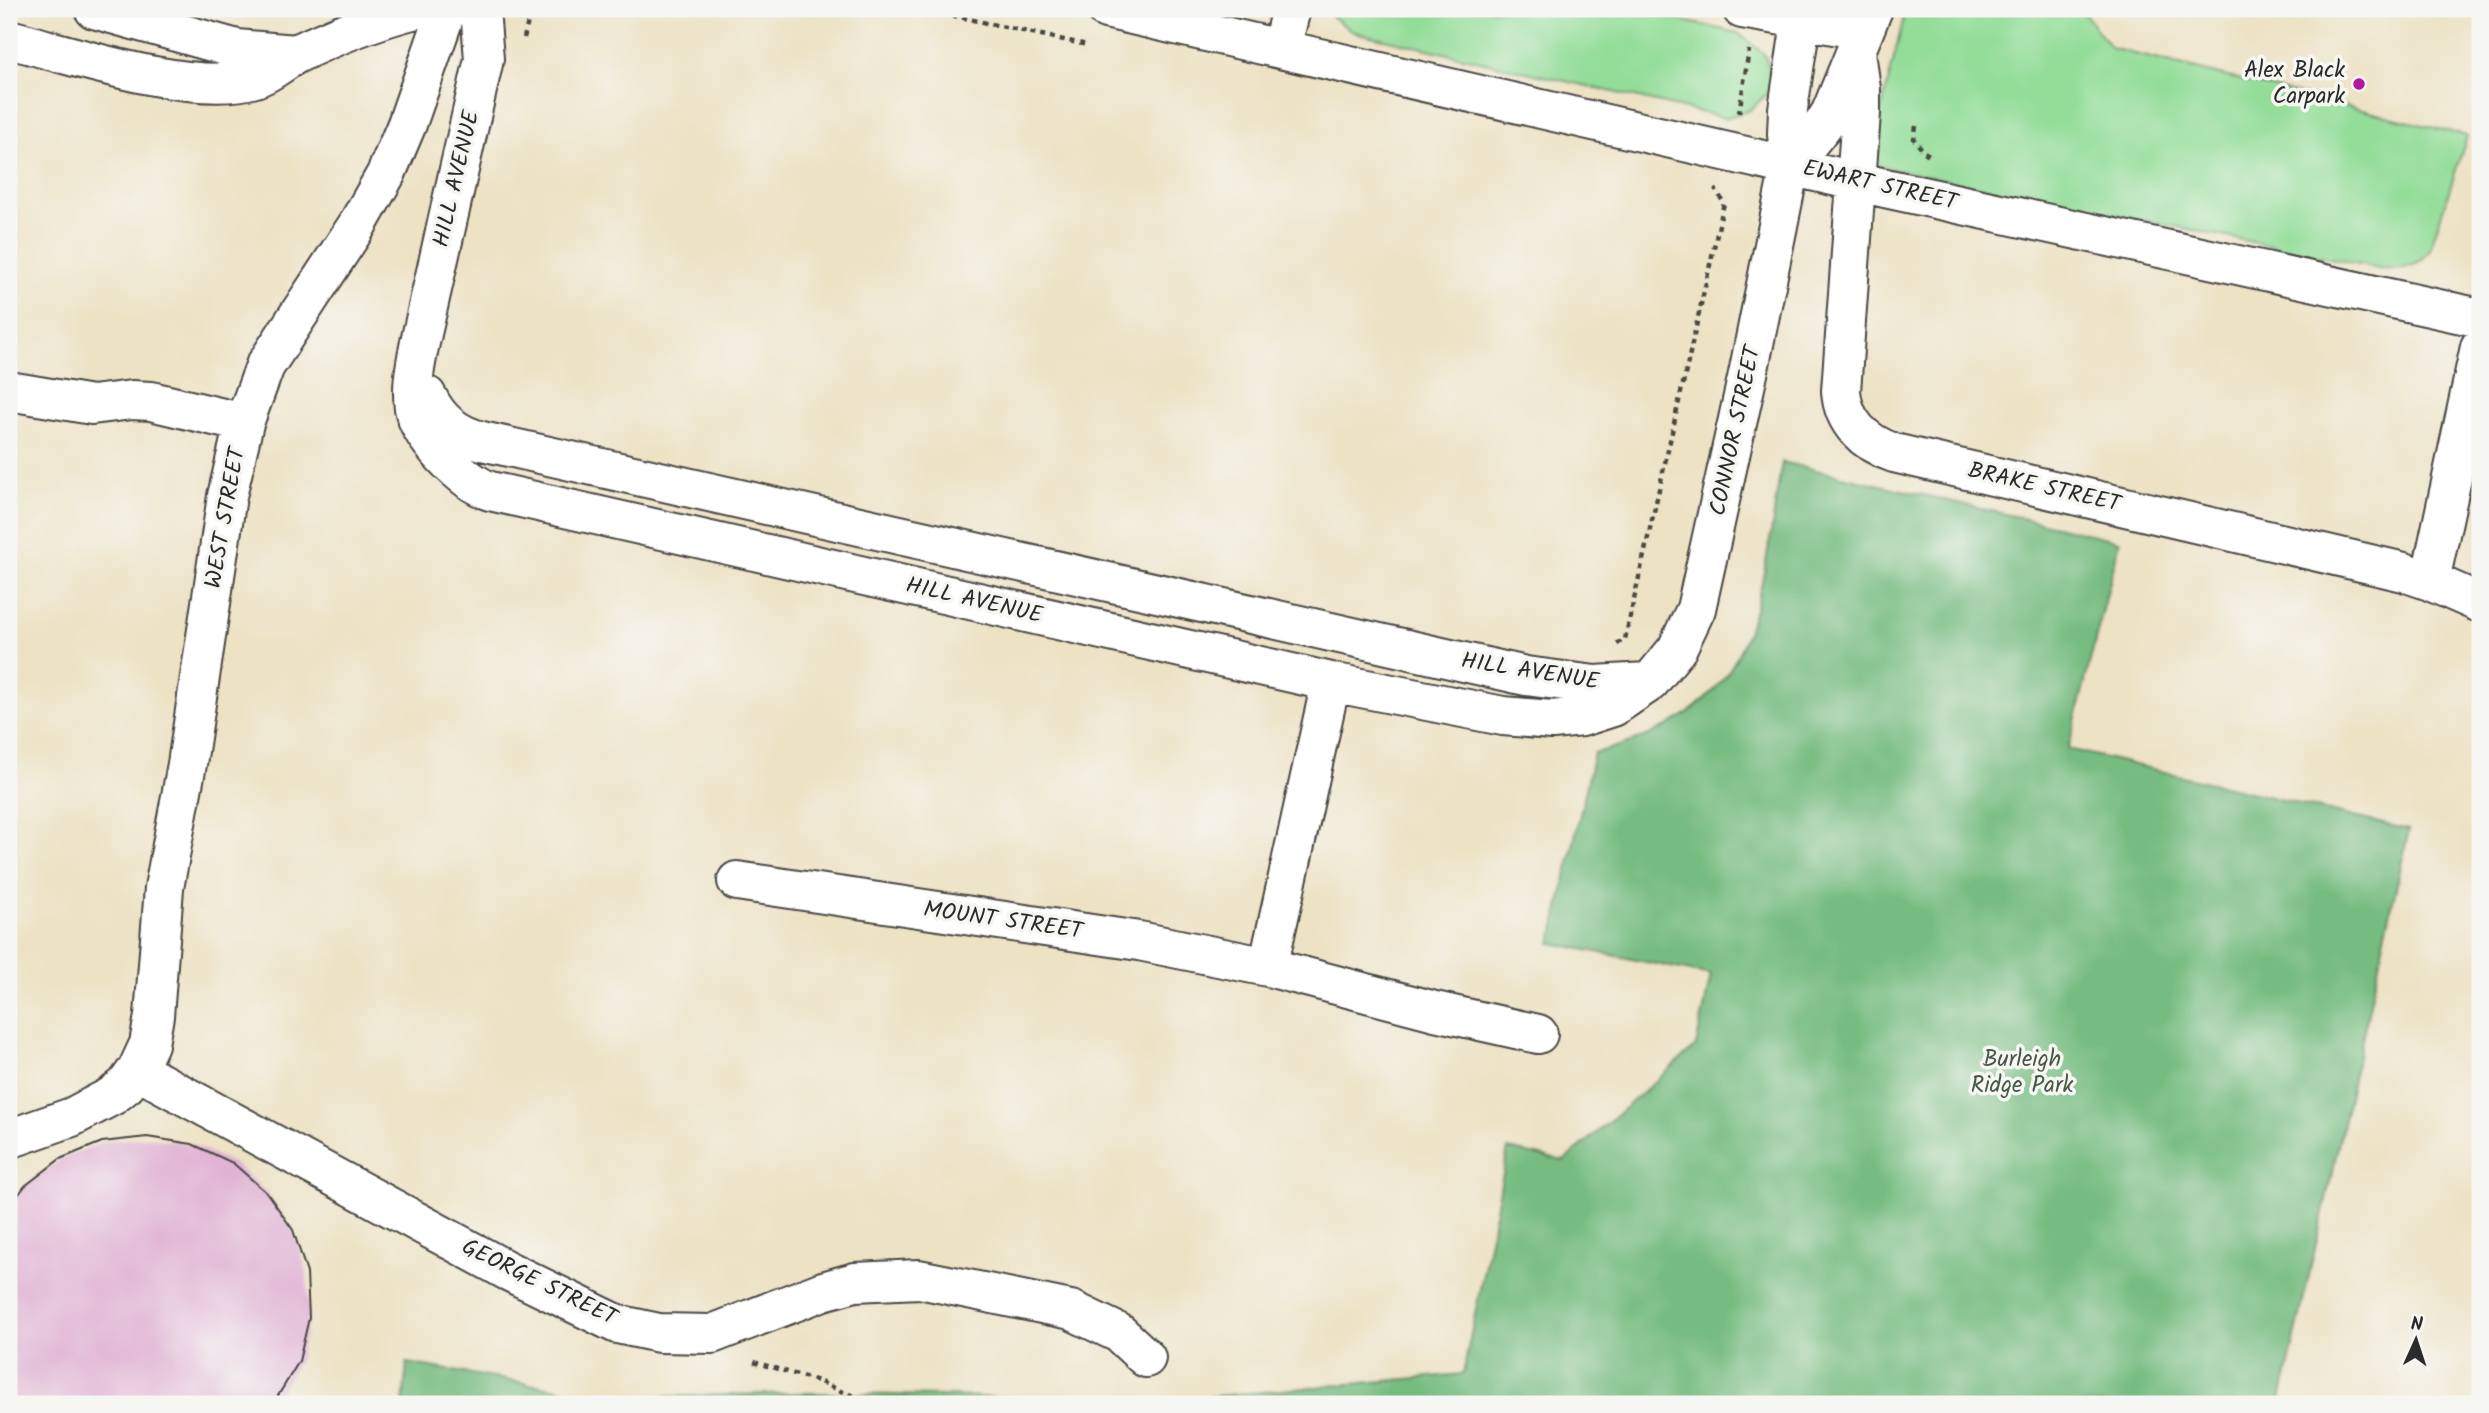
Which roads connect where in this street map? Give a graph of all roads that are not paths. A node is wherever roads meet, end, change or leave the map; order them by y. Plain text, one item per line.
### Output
1 (94, 9) edge
2 (416, 9) edge
3 (447, 9) edge
4 (480, 9) edge
5 (1106, 9) edge
6 (1291, 9) edge
7 (1802, 13) edge
8 (1746, 24) edge
9 (1864, 30) edge
10 (9, 39) edge
11 (1281, 49) junction
12 (296, 54) junction
13 (1790, 166) junction
14 (1855, 181) junction
15 (2480, 318) edge
16 (419, 347) junction
17 (2480, 347) edge
18 (9, 391) edge
19 (244, 422) junction
20 (2430, 580) junction
21 (2480, 603) edge
22 (1331, 682) junction
23 (1650, 682) junction
24 (737, 881) dead end
25 (1268, 967) junction
26 (1538, 1034) dead end
27 (137, 1070) junction
28 (9, 1139) edge
29 (1146, 1358) dead end

1 - 12 street
2 - 12 street
3 - 19 street, WEST STREET
4 - 16 street, HILL AVENUE
5 - 11 street, EWART STREET
6 - 11 street
7 - 8 street
7 - 9 street
7 - 13 street, CONNOR STREET
9 - 13 street, CONNOR STREET
9 - 14 street, BRAKE STREET
10 - 12 street
11 - 13 street, EWART STREET
13 - 14 street, EWART STREET
13 - 23 street, CONNOR STREET
14 - 15 street, EWART STREET
14 - 20 street, BRAKE STREET
16 - 22 street, HILL AVENUE
16 - 23 street, HILL AVENUE
17 - 20 street
18 - 19 street
19 - 27 street, WEST STREET
20 - 21 street, BRAKE STREET
22 - 23 street, HILL AVENUE
22 - 25 street
24 - 25 street, MOUNT STREET
25 - 26 street, MOUNT STREET
27 - 28 street
27 - 29 street, GEORGE STREET

